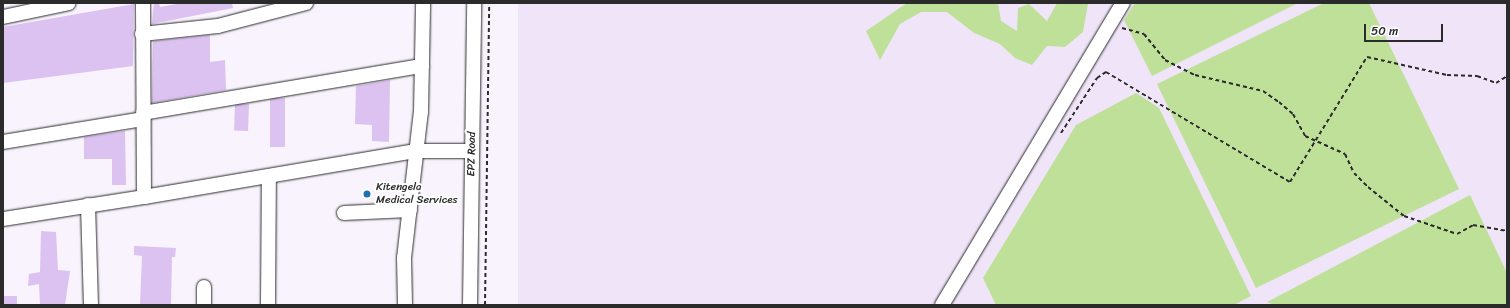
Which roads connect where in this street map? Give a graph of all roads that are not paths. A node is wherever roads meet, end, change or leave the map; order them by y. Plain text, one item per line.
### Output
1 (68, 3) edge
2 (144, 3) edge
3 (306, 3) edge
4 (423, 3) edge
5 (474, 3) edge
6 (1123, 3) edge
7 (252, 9) edge
8 (3, 17) edge
9 (142, 34) junction
10 (422, 66) junction
11 (143, 116) junction
12 (3, 142) edge
13 (416, 150) junction
14 (472, 151) junction
15 (269, 176) junction
16 (144, 197) junction
17 (88, 205) junction
18 (410, 210) junction
19 (344, 213) dead end
20 (3, 220) edge
21 (204, 287) dead end
22 (91, 305) edge
23 (204, 305) edge
24 (268, 305) edge
25 (405, 305) edge
26 (470, 305) edge
27 (942, 305) edge

1 - 8 street
2 - 9 street
3 - 7 street
4 - 10 street
5 - 14 street, EPZ Road
6 - 27 street
7 - 9 street
9 - 11 street
10 - 11 street
10 - 13 street
11 - 12 street
11 - 16 street
13 - 14 street
13 - 15 street
13 - 18 street
14 - 26 street, EPZ Road
15 - 16 street
15 - 24 street
16 - 17 street
17 - 20 street
17 - 22 street
18 - 19 street
18 - 25 street
21 - 23 street

